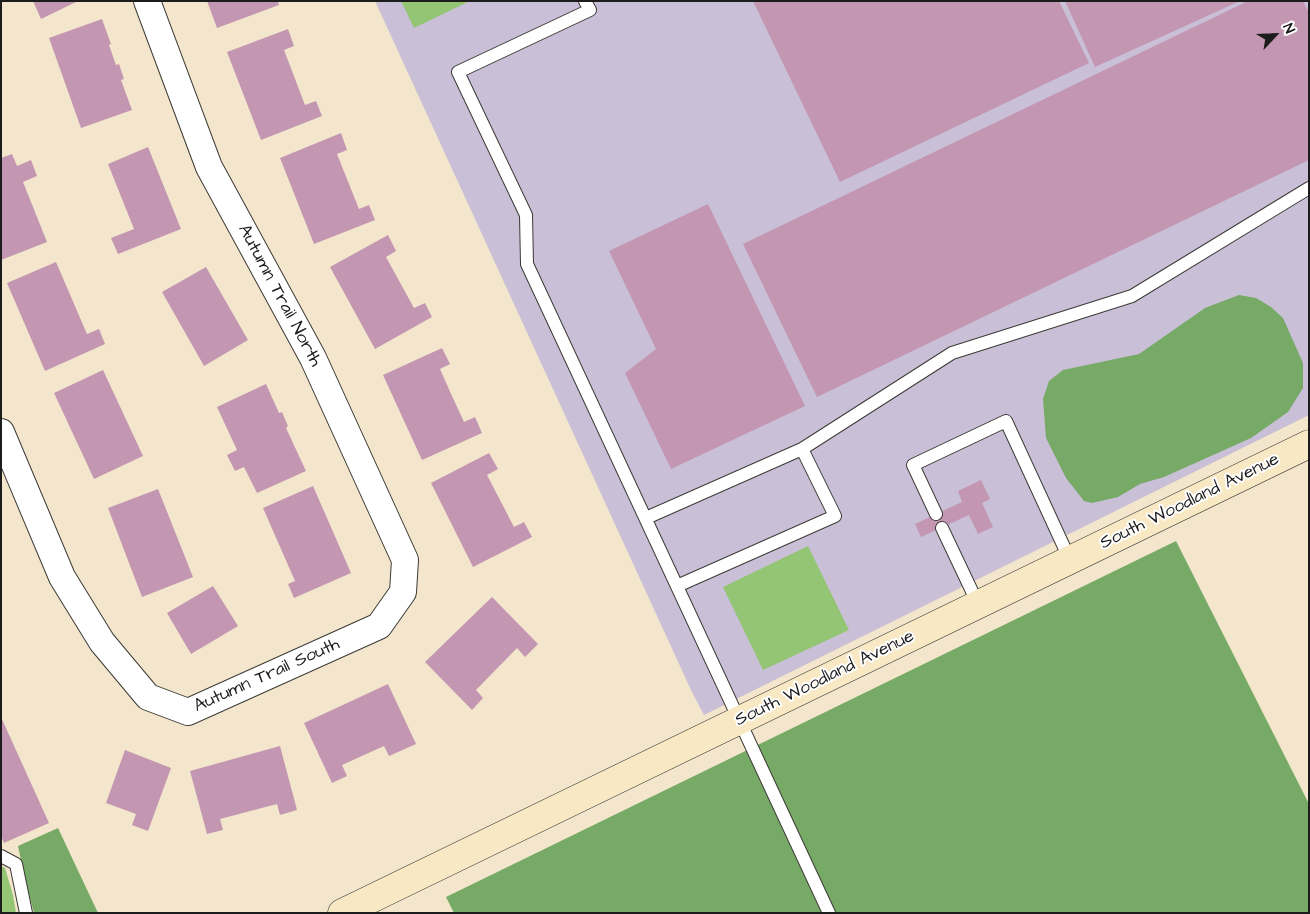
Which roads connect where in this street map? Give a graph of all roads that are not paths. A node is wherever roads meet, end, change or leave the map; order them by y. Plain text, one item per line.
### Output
1 (147, 1) edge
2 (585, 1) edge
3 (1309, 188) edge
4 (1, 432) edge
5 (1309, 444) edge
6 (802, 449) junction
7 (936, 514) dead end
8 (646, 518) junction
9 (942, 528) dead end
10 (1070, 560) junction
11 (677, 586) junction
12 (403, 592) joint
13 (978, 604) junction
14 (739, 720) junction
15 (2, 856) edge
16 (350, 911) edge
17 (26, 913) edge
18 (829, 913) edge

1 - 12 street, Autumn Trail North
2 - 8 lane
3 - 6 lane
4 - 12 street, Autumn Trail South
5 - 10 street, South Woodland Avenue
6 - 8 lane
6 - 11 lane
7 - 10 lane
8 - 11 lane
9 - 13 lane
10 - 13 street, South Woodland Avenue
11 - 14 lane
13 - 14 street, South Woodland Avenue
14 - 16 street, South Woodland Avenue
14 - 18 lane
15 - 17 lane

